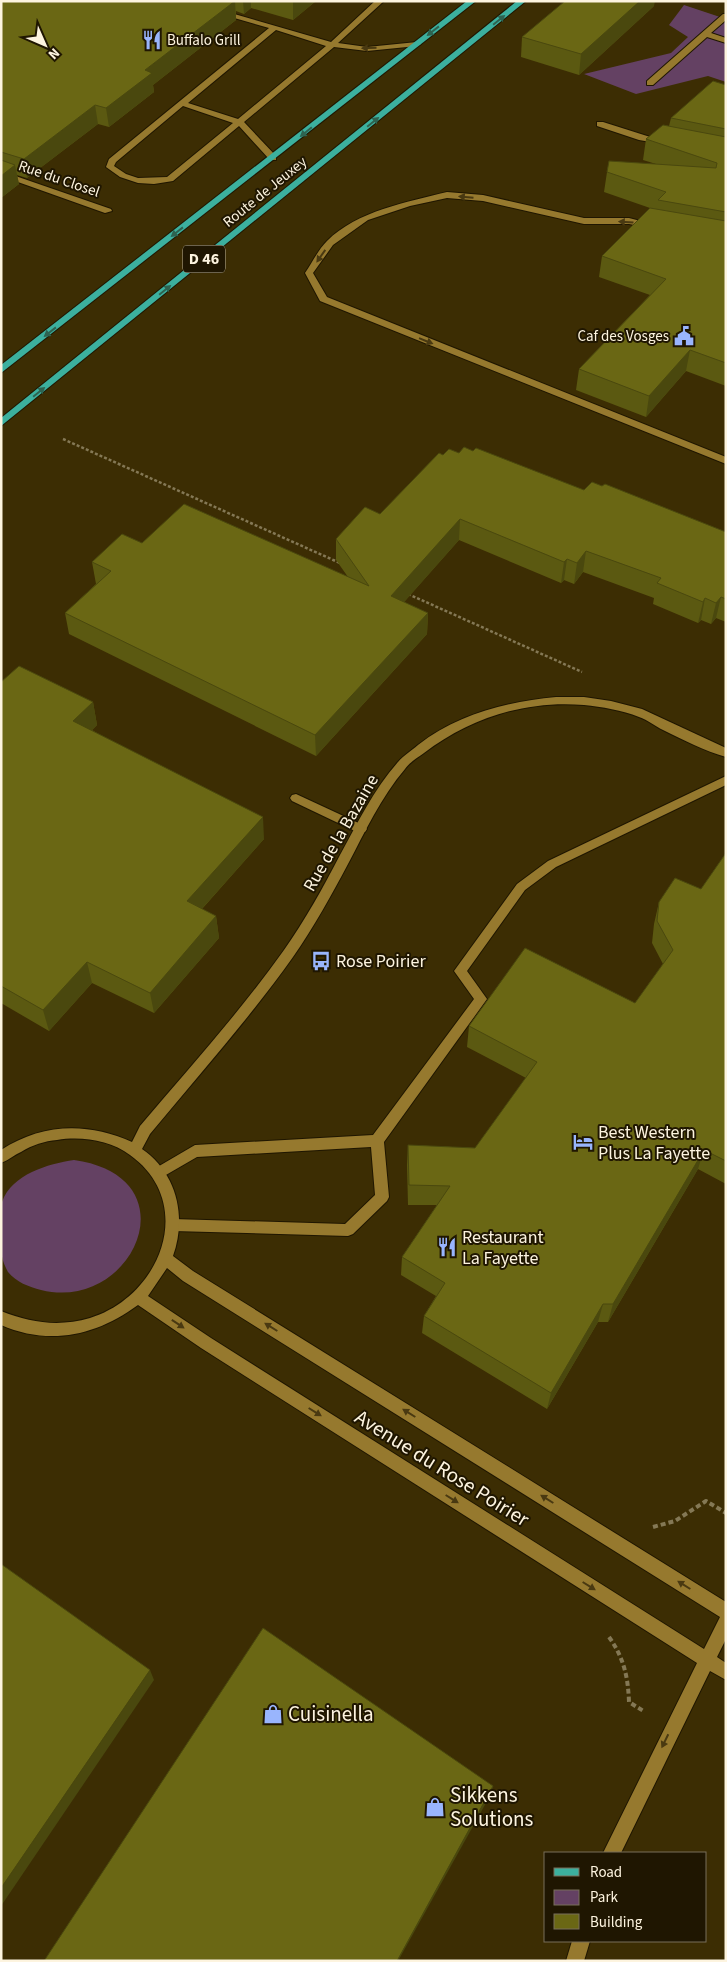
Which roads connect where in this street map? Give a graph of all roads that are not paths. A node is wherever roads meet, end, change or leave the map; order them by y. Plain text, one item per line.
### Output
1 (380, 1) edge
2 (472, 1) edge
3 (522, 1) edge
4 (213, 9) edge
5 (726, 16) edge
6 (274, 28) junction
7 (705, 34) junction
8 (726, 41) edge
9 (417, 44) junction
10 (332, 45) junction
11 (650, 83) dead end
12 (181, 103) junction
13 (239, 122) junction
14 (600, 124) dead end
15 (670, 144) edge
16 (273, 158) junction
17 (1, 173) edge
18 (108, 210) dead end
19 (658, 226) edge
20 (1, 370) edge
21 (1, 423) edge
22 (726, 461) edge
23 (726, 753) edge
24 (726, 780) edge
25 (296, 798) dead end
26 (360, 829) junction
27 (377, 1142) junction
28 (135, 1150) junction
29 (1, 1156) edge
30 (159, 1173) junction
31 (173, 1225) junction
32 (166, 1259) junction
33 (138, 1297) junction
34 (1, 1318) edge
35 (726, 1611) edge
36 (726, 1622) edge
37 (707, 1660) junction
38 (726, 1672) edge
39 (612, 1852) edge
40 (581, 1942) edge
41 (575, 1961) edge

1 - 10 street
2 -> 9 main road, Route de Jeuxey
21 -> 3 main road, Route de Jeuxey / D 46
4 - 6 street
5 - 7 street
6 - 10 street
6 - 12 street
7 - 8 street
7 - 11 street
9 -> 10 street
9 -> 16 main road, Route de Jeuxey
10 - 13 street
12 - 13 street
12 - 13 street
13 - 16 street
14 - 15 street
16 -> 20 main road, Route de Jeuxey
17 - 18 street, Rue du Closel
19 -> 22 street
23 - 26 street, Rue de la Bazaine
24 - 27 street
25 - 26 street
26 - 28 street, Rue de la Bazaine
27 - 30 street
27 - 31 street
28 - 29 street
28 - 30 street
30 - 31 street
31 - 32 street
32 - 33 street
35 -> 32 street, Avenue du Rose Poirier
33 - 34 street
33 -> 37 street, Avenue du Rose Poirier
36 - 37 street
37 - 38 street, Avenue du Rose Poirier
37 -> 39 street
40 - 41 street

